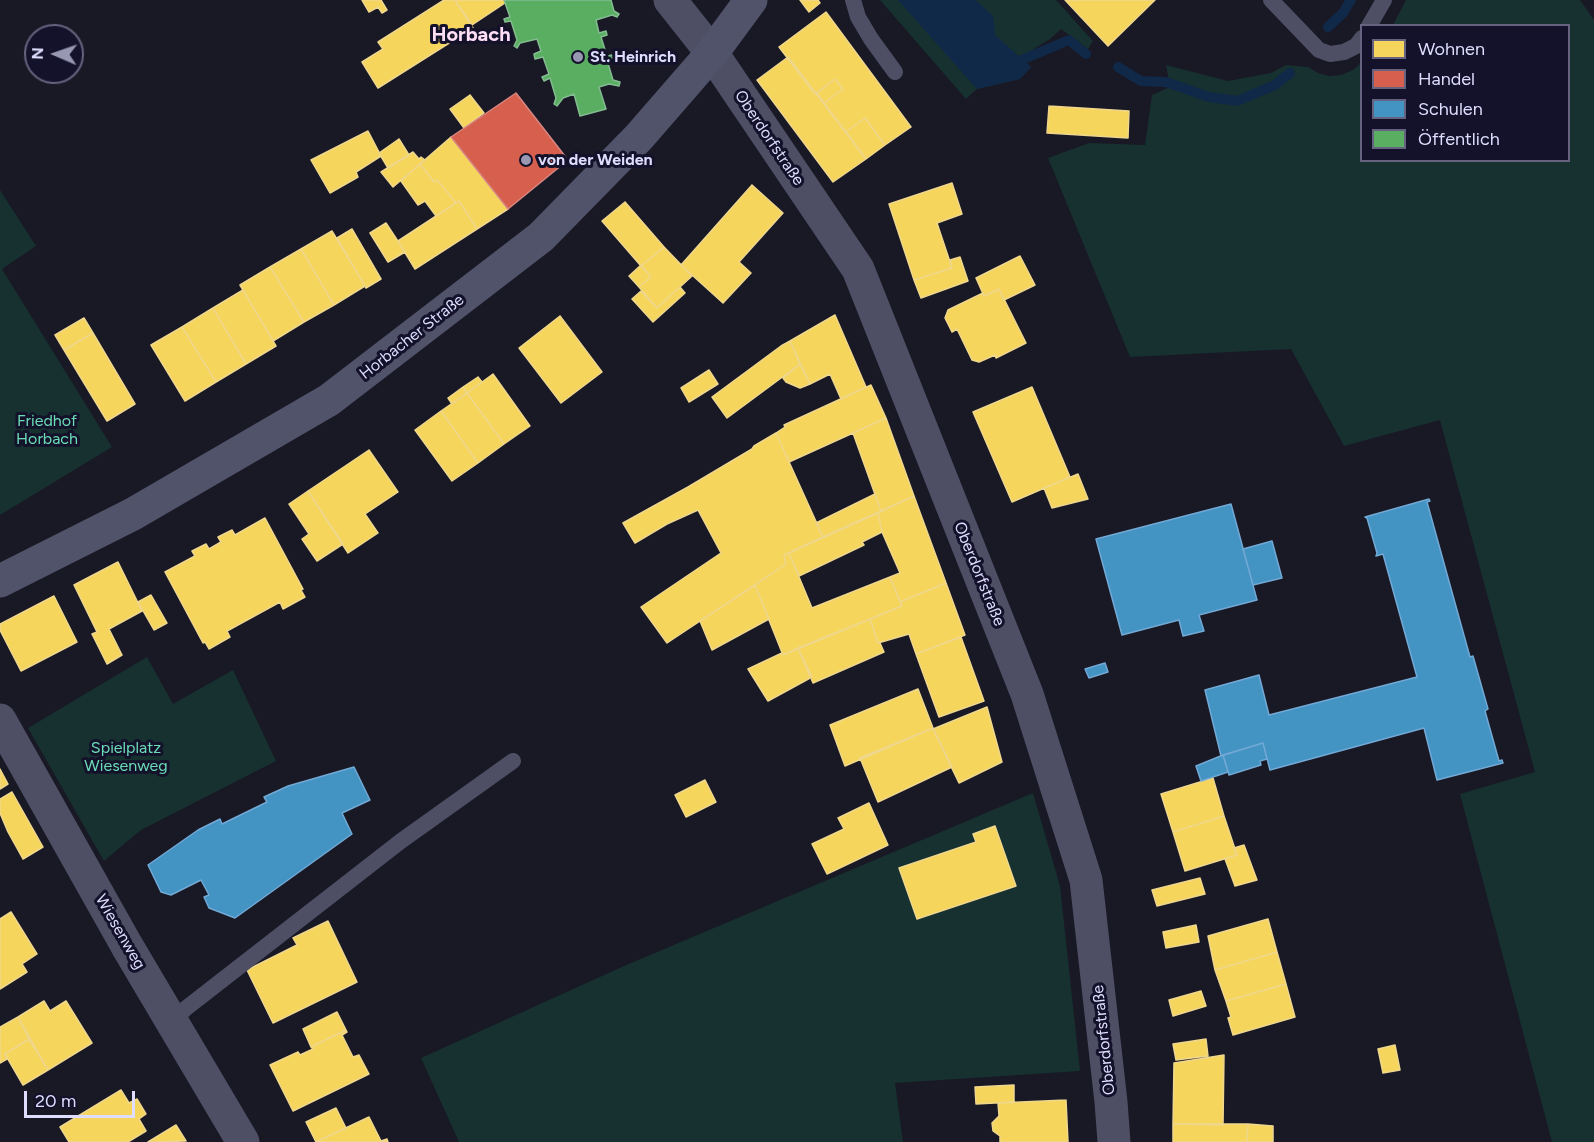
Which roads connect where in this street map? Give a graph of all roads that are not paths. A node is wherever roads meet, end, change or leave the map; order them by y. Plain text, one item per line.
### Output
1 (670, 0) edge
2 (751, 0) edge
3 (853, 0) edge
4 (1271, 0) edge
5 (1384, 0) edge
6 (1370, 24) edge
7 (1360, 41) edge
8 (712, 53) junction
9 (895, 72) dead end
10 (0, 581) edge
11 (0, 720) edge
12 (513, 762) dead end
13 (172, 1022) junction
14 (243, 1142) edge
15 (1114, 1142) edge

1 - 8 street, Oberdorfstraße
2 - 8 main road, Horbacher Straße
3 - 9 lane
4 - 7 lane
5 - 6 lane
8 - 10 main road, Horbacher Straße
8 - 15 street, Oberdorfstraße
11 - 13 street, Wiesenweg
12 - 13 lane
13 - 14 street, Wiesenweg

